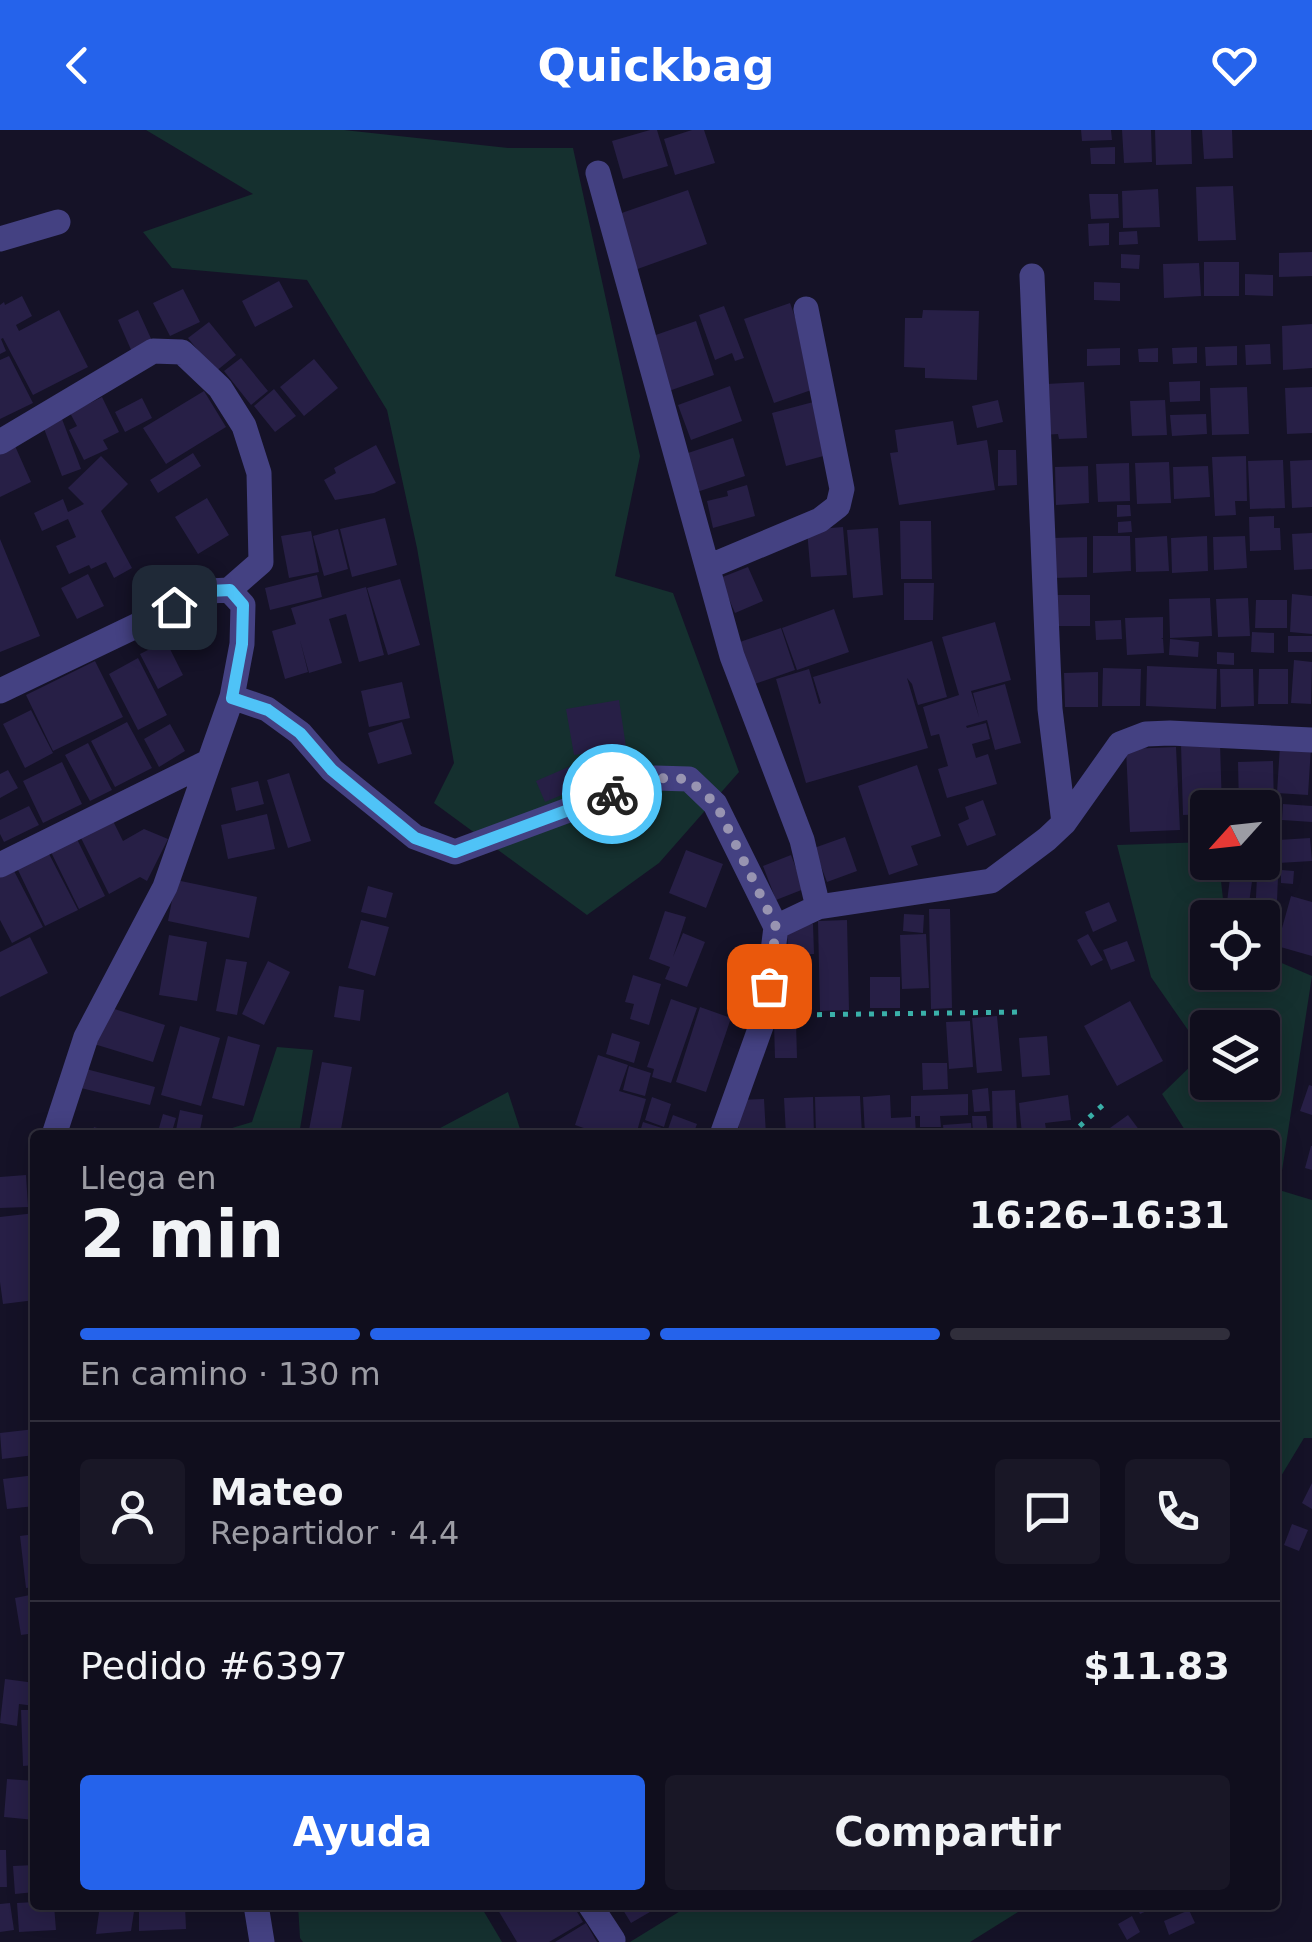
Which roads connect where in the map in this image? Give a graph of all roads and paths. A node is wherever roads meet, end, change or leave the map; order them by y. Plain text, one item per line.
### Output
1 (598, 172) dead end
2 (58, 222) dead end
3 (0, 239) edge
4 (1032, 276) dead end
5 (806, 309) dead end
6 (0, 442) edge
7 (708, 568) junction
8 (230, 590) junction
9 (0, 691) edge
10 (232, 698) junction
11 (1312, 740) edge
12 (208, 762) junction
13 (1064, 822) junction
14 (0, 865) edge
15 (818, 907) junction
16 (776, 927) junction
17 (1023, 1012) dead end
18 (765, 1015) junction
19 (1105, 1103) dead end
20 (56, 1130) edge
21 (724, 1130) edge
22 (1075, 1130) edge
23 (257, 1910) edge
24 (593, 1910) edge
25 (612, 1940) edge
26 (262, 1942) edge

1 - 7 street
2 - 3 street
4 - 13 street
5 - 7 street
6 - 8 street
7 - 15 street
8 - 9 street
8 - 10 street
10 - 12 street
10 - 16 street
11 - 13 street
12 - 14 street
12 - 20 street
13 - 15 street
15 - 16 street
16 - 18 street
17 - 18 path
18 - 21 street
19 - 22 path
23 - 26 street
24 - 25 street

